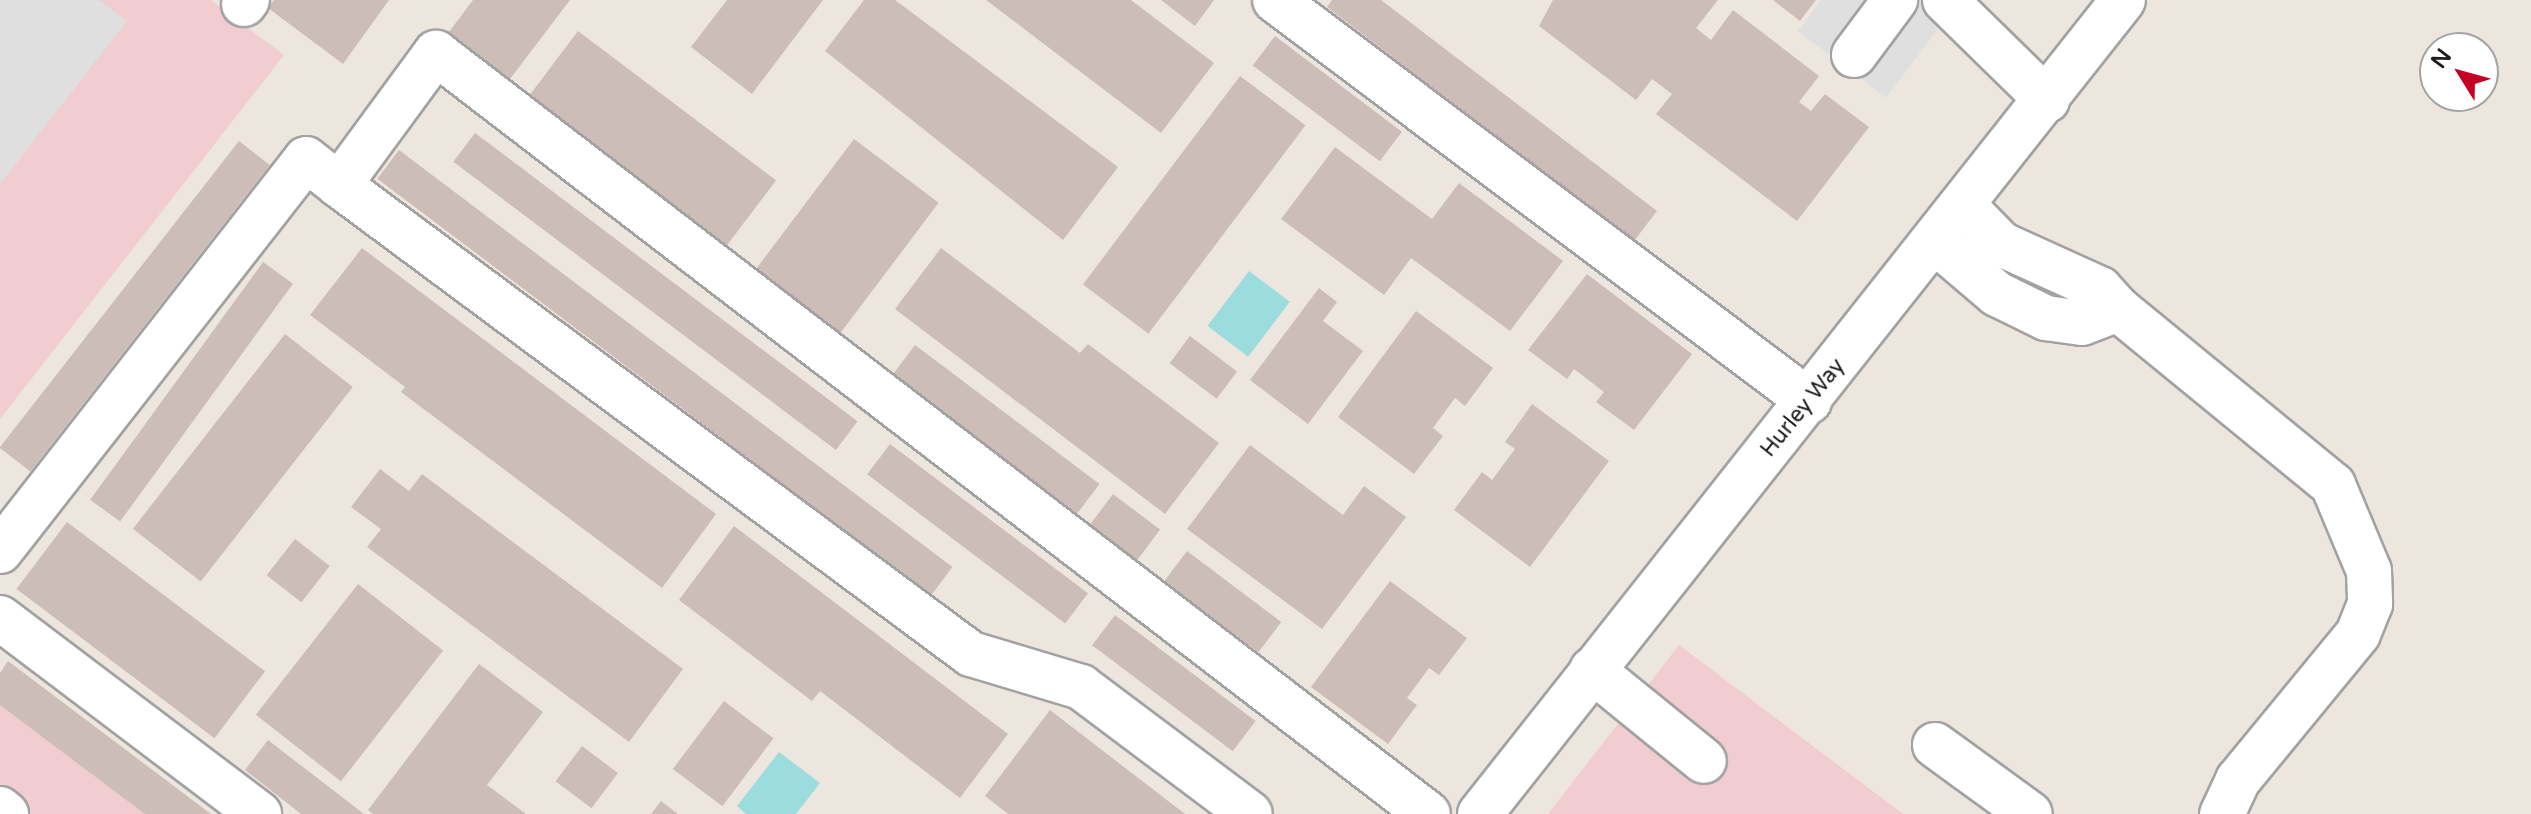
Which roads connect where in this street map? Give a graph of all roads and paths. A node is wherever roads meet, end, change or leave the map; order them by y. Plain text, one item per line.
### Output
1 (1275, 0) edge
2 (1895, 0) edge
3 (1945, 0) edge
4 (2123, 0) edge
5 (1854, 55) dead end
6 (2047, 100) junction
7 (339, 185) junction
8 (1965, 207) junction
9 (1937, 243) junction
10 (2118, 309) junction
11 (1809, 401) junction
12 (0, 551) edge
13 (0, 618) edge
14 (1592, 670) junction
15 (1935, 745) dead end
16 (1704, 761) dead end
17 (0, 809) edge
18 (6, 814) edge
19 (259, 814) edge
20 (1250, 814) edge
21 (1428, 814) edge
22 (1480, 814) edge
23 (2030, 814) edge
24 (2222, 814) edge

1 - 11 street
2 - 5 street
3 - 6 street
4 - 6 street, Hurley Way
6 - 8 street, Hurley Way
7 - 12 street
7 - 20 street
7 - 21 street
8 - 9 street, Hurley Way
8 - 10 street
9 - 10 street
9 - 11 street, Hurley Way
10 - 24 street
11 - 14 street, Hurley Way
13 - 19 street
14 - 16 street
14 - 22 street, Hurley Way
15 - 23 street
17 - 18 street

